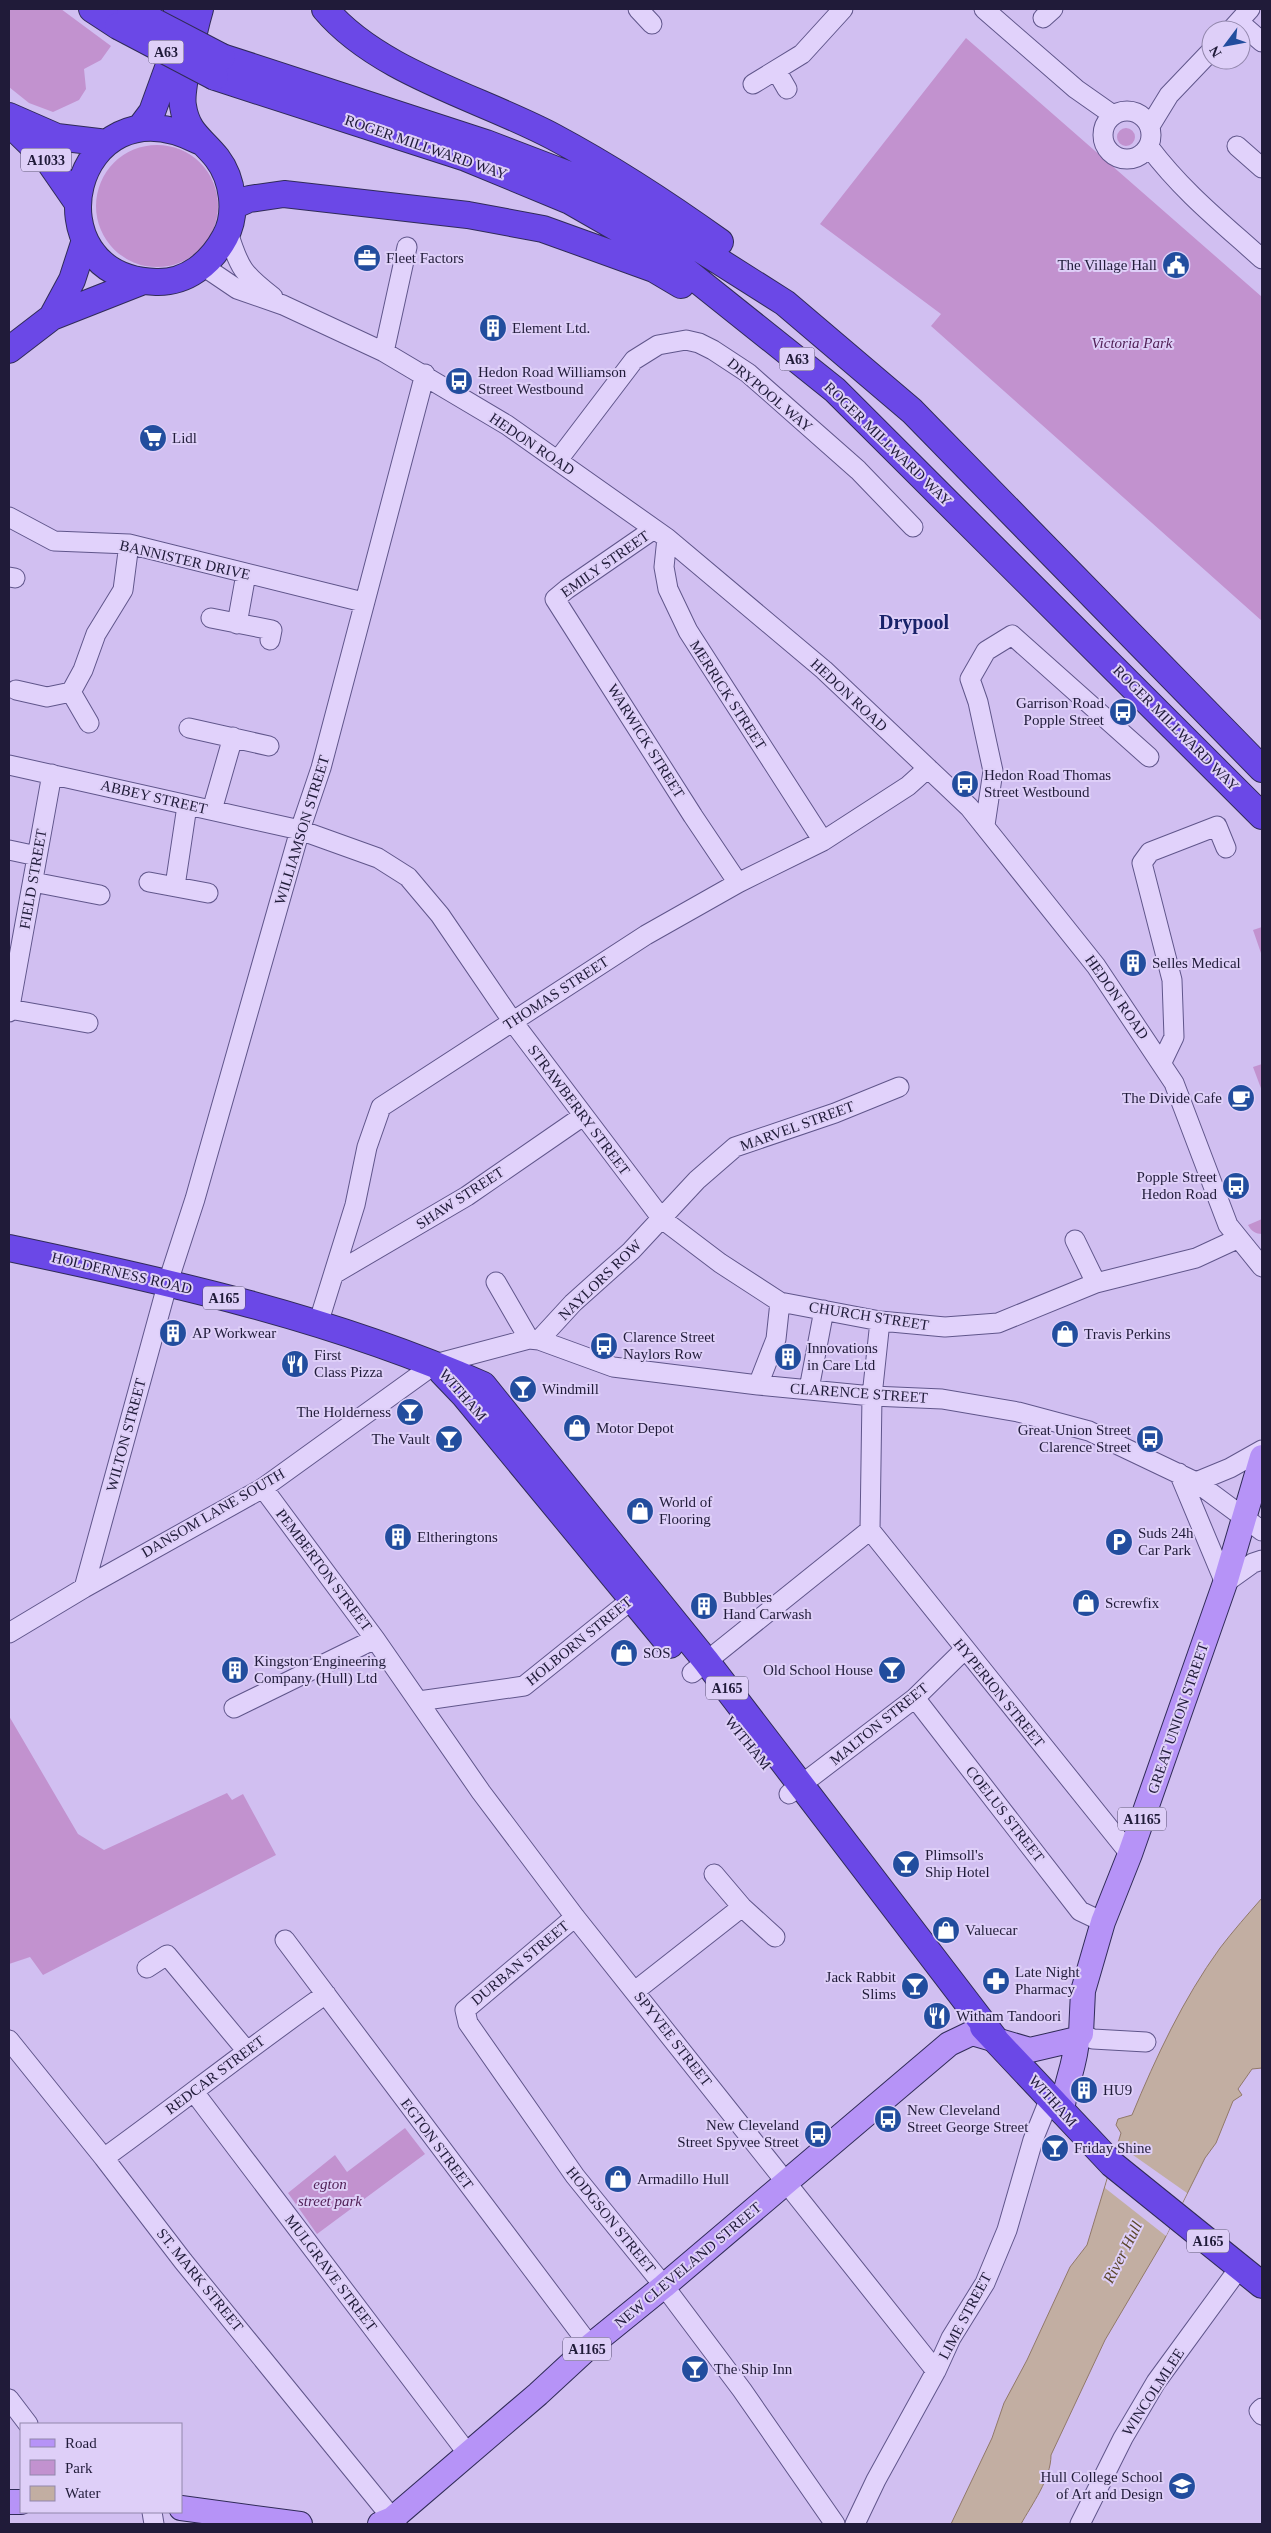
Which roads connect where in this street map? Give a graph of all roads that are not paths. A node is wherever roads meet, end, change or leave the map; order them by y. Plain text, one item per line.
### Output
1 (92, 9) edge
2 (177, 9) edge
3 (200, 9) edge
4 (325, 9) edge
5 (638, 9) edge
6 (843, 9) edge
7 (984, 9) edge
8 (126, 15) edge
9 (652, 24) dead end
10 (1251, 31) edge
11 (1262, 42) edge
12 (1201, 60) edge
13 (218, 67) junction
14 (776, 70) junction
15 (753, 84) dead end
16 (787, 89) dead end
17 (1169, 94) junction
18 (9, 116) edge
19 (1116, 119) junction
20 (9, 123) edge
21 (1150, 126) junction
22 (140, 128) junction
23 (199, 141) junction
24 (107, 143) junction
25 (1237, 146) dead end
26 (1142, 153) junction
27 (1262, 168) edge
28 (77, 202) junction
29 (233, 206) junction
30 (228, 232) junction
31 (85, 240) junction
32 (407, 247) dead end
33 (1262, 259) edge
34 (203, 266) junction
35 (141, 282) junction
36 (282, 305) junction
37 (52, 317) junction
38 (756, 326) junction
39 (9, 350) edge
40 (384, 352) junction
41 (425, 374) junction
42 (912, 412) junction
43 (558, 460) junction
44 (9, 517) edge
45 (913, 527) dead end
46 (660, 533) junction
47 (129, 544) junction
48 (246, 574) junction
49 (555, 599) joint
50 (363, 602) junction
51 (211, 618) dead end
52 (237, 624) junction
53 (270, 640) dead end
54 (16, 690) dead end
55 (71, 692) junction
56 (88, 723) dead end
57 (189, 728) dead end
58 (233, 737) junction
59 (269, 746) dead end
60 (1150, 757) dead end
61 (9, 765) edge
62 (928, 768) junction
63 (1262, 769) edge
64 (52, 774) junction
65 (187, 806) junction
66 (212, 810) junction
67 (1262, 816) edge
68 (984, 825) junction
69 (300, 830) junction
70 (823, 840) junction
71 (1226, 848) dead end
72 (9, 850) edge
73 (37, 856) junction
74 (33, 882) junction
75 (149, 882) dead end
76 (738, 883) junction
77 (175, 886) junction
78 (208, 893) dead end
79 (100, 895) dead end
80 (12, 980) edge
81 (9, 1011) edge
82 (513, 1022) junction
83 (88, 1024) dead end
84 (1162, 1062) junction
85 (899, 1087) dead end
86 (583, 1116) junction
87 (662, 1219) junction
88 (1075, 1240) dead end
89 (1249, 1244) edge
90 (9, 1248) edge
91 (1262, 1267) edge
92 (334, 1274) junction
93 (168, 1282) junction
94 (496, 1282) dead end
95 (1096, 1283) junction
96 (780, 1302) junction
97 (824, 1310) junction
98 (880, 1321) junction
99 (318, 1324) junction
100 (534, 1340) junction
101 (503, 1344) junction
102 (434, 1364) junction
103 (483, 1385) junction
104 (758, 1385) junction
105 (809, 1389) junction
106 (872, 1396) junction
107 (1262, 1450) edge
108 (1262, 1458) edge
109 (1179, 1473) junction
110 (1196, 1482) junction
111 (263, 1488) junction
112 (1254, 1525) edge
113 (870, 1530) junction
114 (1262, 1560) edge
115 (1226, 1583) junction
116 (84, 1588) junction
117 (640, 1593) junction
118 (9, 1633) edge
119 (375, 1640) junction
120 (964, 1650) junction
121 (699, 1667) junction
122 (915, 1698) junction
123 (419, 1702) junction
124 (234, 1708) dead end
125 (795, 1789) junction
126 (1130, 1854) junction
127 (714, 1874) dead end
128 (742, 1907) junction
129 (575, 1917) junction
130 (1103, 1922) junction
131 (775, 1937) dead end
132 (285, 1940) dead end
133 (147, 1968) dead end
134 (636, 1991) junction
135 (326, 1994) junction
136 (465, 2010) joint
137 (1079, 2036) junction
138 (995, 2039) junction
139 (9, 2040) edge
140 (1146, 2042) dead end
141 (246, 2050) junction
142 (194, 2092) junction
143 (1056, 2105) junction
144 (104, 2158) junction
145 (786, 2183) junction
146 (1240, 2267) junction
147 (1262, 2285) edge
148 (664, 2286) junction
149 (590, 2346) junction
150 (936, 2371) junction
151 (9, 2399) edge
152 (27, 2423) edge
153 (468, 2454) junction
154 (182, 2508) edge
155 (390, 2522) edge
156 (300, 2524) edge
157 (835, 2524) edge
158 (855, 2524) edge
159 (1080, 2524) edge

1 - 8 highway, ROGER MILLWARD WAY / A63
2 - 22 highway
3 - 23 highway
4 - 42 highway, A63
5 - 9 street
6 - 14 street
7 - 19 street
8 - 13 highway, ROGER MILLWARD WAY / A63, bridge
10 - 11 street
12 - 17 street
13 - 38 highway, ROGER MILLWARD WAY / A63
13 - 42 highway, ROGER MILLWARD WAY / A63
14 - 15 street
14 - 16 street
17 - 19 street
17 - 21 street
18 - 24 highway, A1033
19 - 21 street
19 - 26 street
20 - 28 highway, A1033
21 - 26 street
22 - 23 highway, A1033
22 - 24 highway, A1033
23 - 29 highway, A1033
24 - 28 highway, A1033
25 - 27 street
26 - 33 street
28 - 31 highway, A1033
29 - 30 highway, A1033
29 - 38 highway, A63
30 - 34 highway, A1033
30 - 36 street, HEDON ROAD
31 - 35 highway, A1033
31 - 37 highway, A1033
32 - 40 street
34 - 35 highway, A1033
34 - 36 street, HEDON ROAD
35 - 37 highway, A1033
36 - 40 street, HEDON ROAD
37 - 39 highway, A1033
38 - 67 highway, ROGER MILLWARD WAY / A63
40 - 41 street, HEDON ROAD
41 - 43 street, HEDON ROAD
41 - 50 street, WILLIAMSON STREET
42 - 63 highway, ROGER MILLWARD WAY / A63
43 - 45 street, DRYPOOL WAY
43 - 46 street, HEDON ROAD
44 - 47 street, BANNISTER DRIVE
46 - 49 street, EMILY STREET
46 - 62 street, HEDON ROAD
46 - 70 street, MERRICK STREET
47 - 48 street, BANNISTER DRIVE
47 - 55 street
48 - 50 street, BANNISTER DRIVE
48 - 52 street
49 - 76 street, WARWICK STREET
50 - 69 street, WILLIAMSON STREET
51 - 52 street
52 - 53 street
54 - 55 street
55 - 56 street
57 - 58 street
58 - 59 street
58 - 66 street
60 - 68 street
61 - 64 street, ABBEY STREET
62 - 68 street, HEDON ROAD
62 - 70 street, THOMAS STREET
64 - 65 street, ABBEY STREET
64 - 73 street, FIELD STREET
65 - 66 street, ABBEY STREET
65 - 77 street
66 - 69 street, ABBEY STREET
68 - 84 street, HEDON ROAD
69 - 82 street, STRAWBERRY STREET
69 - 93 street, WILLIAMSON STREET
70 - 76 street, THOMAS STREET
71 - 84 street
72 - 73 street
73 - 74 street, FIELD STREET
74 - 79 street
74 - 80 street, FIELD STREET
75 - 77 street
76 - 82 street, THOMAS STREET
77 - 78 street
80 - 81 street, FIELD STREET
81 - 83 street
82 - 86 street, STRAWBERRY STREET
82 - 92 street, THOMAS STREET
84 - 89 street, HEDON ROAD
85 - 87 street, MARVEL STREET
86 - 87 street, STRAWBERRY STREET
86 - 92 street, SHAW STREET
87 - 96 street, CHURCH STREET
87 - 100 street, NAYLORS ROW
88 - 95 street
89 - 91 street, HEDON ROAD
89 - 95 street, CHURCH STREET
90 - 93 highway, HOLDERNESS ROAD / A165
92 - 99 street, THOMAS STREET
93 - 99 highway, HOLDERNESS ROAD / A165
93 - 116 street, WILTON STREET
94 - 100 street
95 - 98 street, CHURCH STREET
96 - 97 street, CHURCH STREET
96 - 104 street
97 - 98 street, CHURCH STREET
97 - 105 street
98 - 106 street
99 - 102 highway, HOLDERNESS ROAD / A165
100 - 101 street
100 - 104 street, CLARENCE STREET
101 - 102 street
101 - 103 street
102 - 103 highway, WITHAM / A165
102 - 111 street, DANSOM LANE SOUTH
102 - 117 highway, WITHAM / A165
103 - 117 highway, WITHAM / A165
104 - 105 street, CLARENCE STREET
105 - 106 street, CLARENCE STREET
106 - 109 street, CLARENCE STREET
106 - 113 street
107 - 110 street
108 - 112 main road, GREAT UNION STREET / A1165
109 - 110 street, CLARENCE STREET
109 - 115 street
110 - 112 street, CLARENCE STREET
111 - 116 street, DANSOM LANE SOUTH
111 - 119 street, PEMBERTON STREET
112 - 115 main road, GREAT UNION STREET / A1165
113 - 120 street, HYPERION STREET
113 - 121 street
114 - 115 street
115 - 126 main road, GREAT UNION STREET / A1165
116 - 118 street, DANSOM LANE SOUTH
117 - 121 highway, WITHAM / A165
117 - 123 street, HOLBORN STREET
119 - 123 street, PEMBERTON STREET
119 - 124 street
120 - 122 street, MALTON STREET
120 - 126 street, HYPERION STREET
121 - 125 highway, WITHAM / A165
122 - 125 street, MALTON STREET
122 - 130 street, COELUS STREET
123 - 129 street, SPYVEE STREET
125 - 138 highway, WITHAM / A165
126 - 130 main road, GREAT UNION STREET / A1165
127 - 128 street
128 - 131 street
128 - 134 street
129 - 134 street, SPYVEE STREET
129 - 136 street, DURBAN STREET
130 - 137 main road, GREAT UNION STREET / A1165
132 - 135 street, EGTON STREET
133 - 141 street
134 - 145 street, SPYVEE STREET
135 - 141 street, REDCAR STREET
135 - 149 street, EGTON STREET
136 - 148 street, HODGSON STREET
137 - 138 main road, A1165
137 - 140 street
137 - 143 main road, A1165
138 - 143 highway, WITHAM / A165
138 - 145 main road, NEW CLEVELAND STREET / A1165
139 - 144 street, ST. MARK STREET
141 - 142 street, REDCAR STREET
142 - 144 street, REDCAR STREET
142 - 153 street, MULGRAVE STREET
143 - 146 highway, WITHAM / A165
143 - 150 street, LIME STREET
144 - 155 street, ST. MARK STREET
145 - 148 main road, NEW CLEVELAND STREET / A1165
145 - 150 street, SPYVEE STREET
146 - 147 highway, A165
146 - 159 street, WINCOLMLEE
148 - 149 main road, NEW CLEVELAND STREET / A1165
148 - 157 street, HODGSON STREET
149 - 153 main road, NEW CLEVELAND STREET / A1165
150 - 158 street, LIME STREET
151 - 152 street
153 - 155 main road, NEW CLEVELAND STREET / A1165
154 - 156 main road

